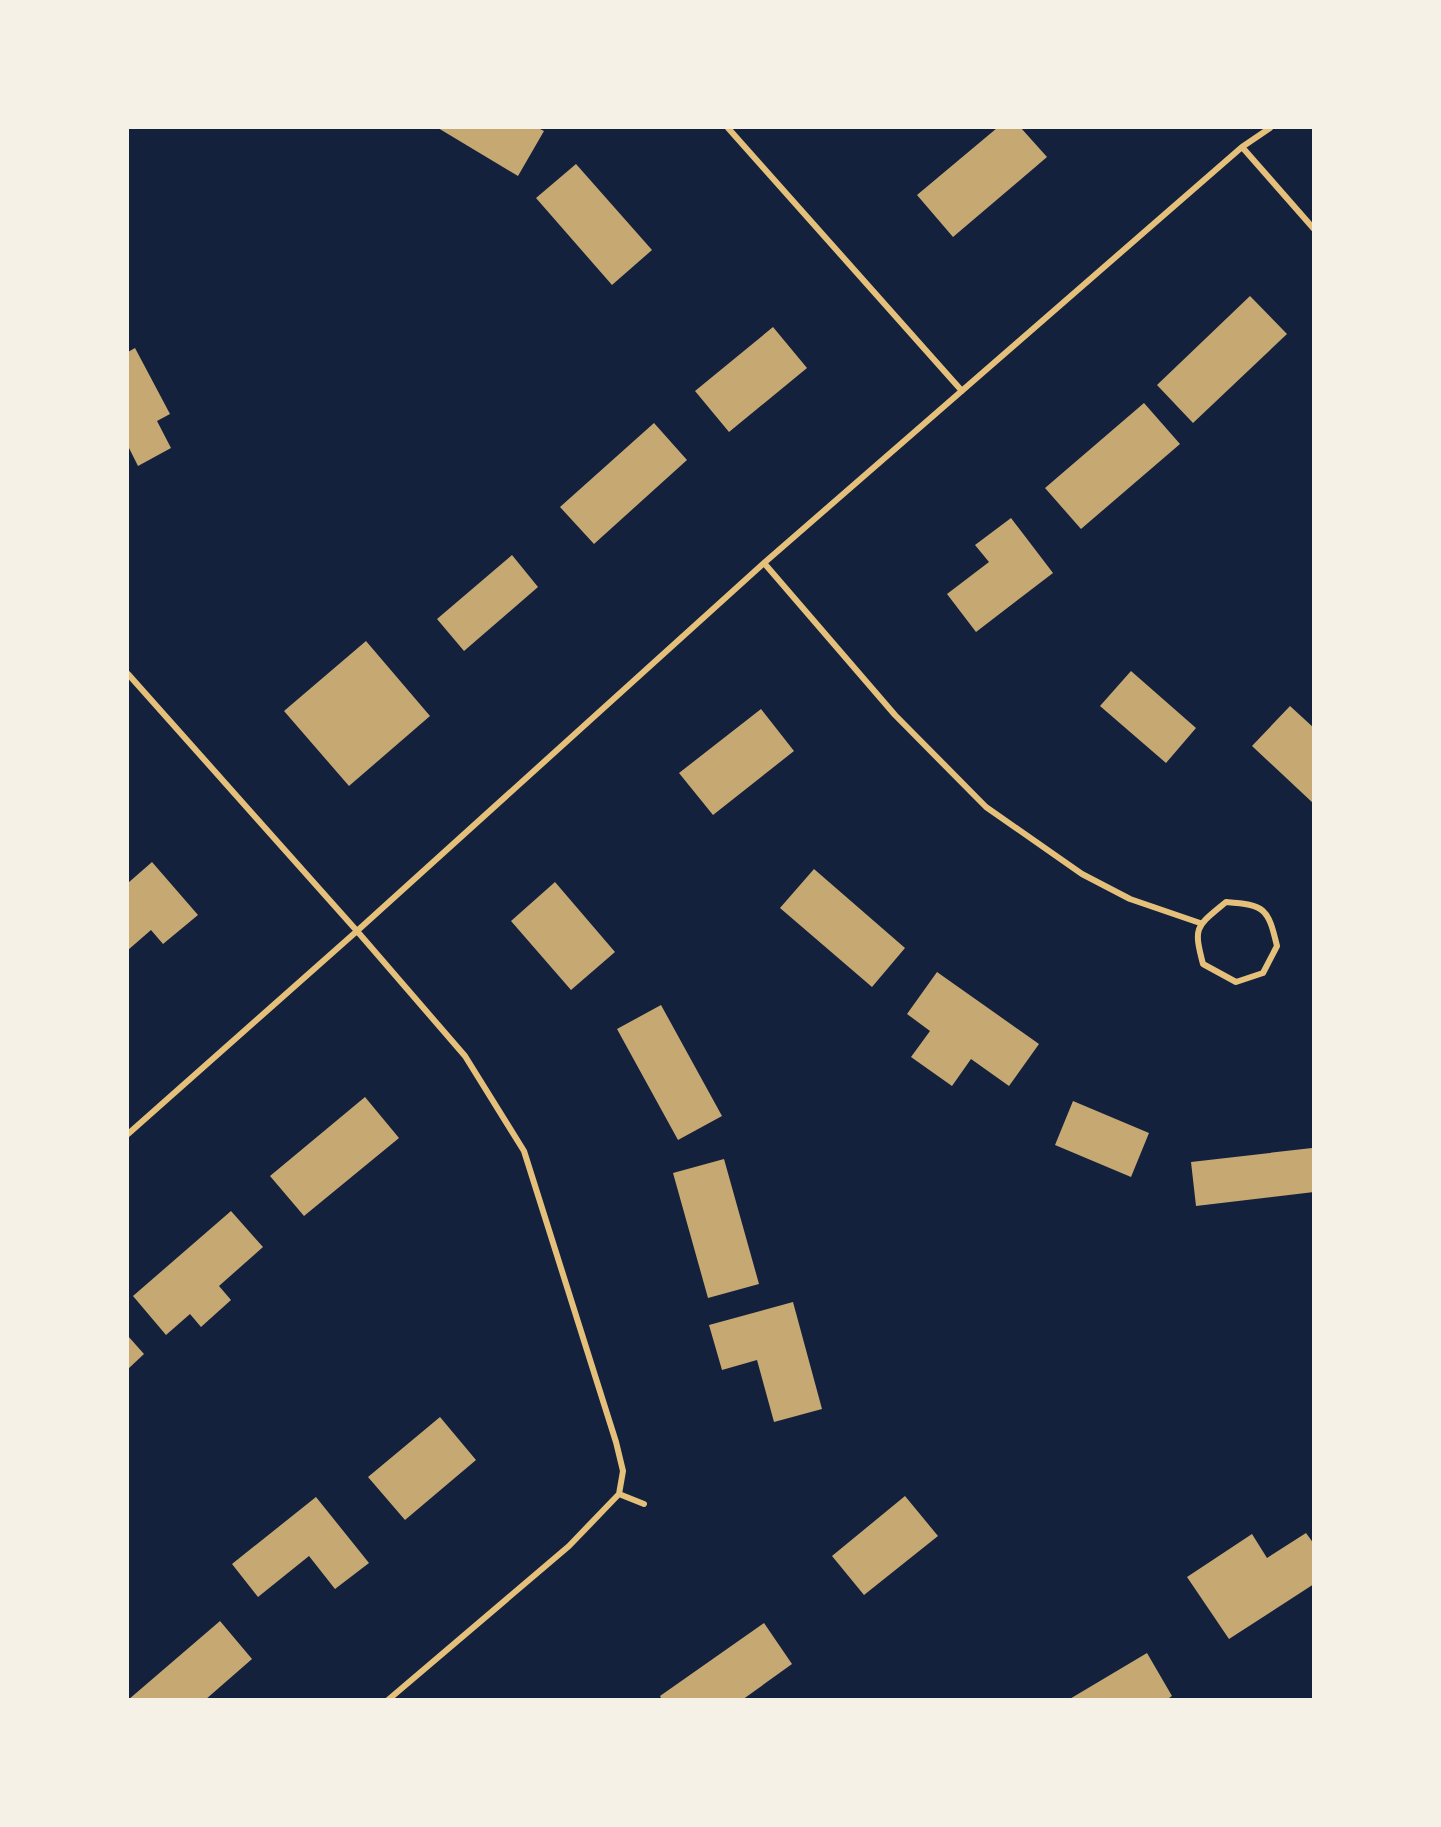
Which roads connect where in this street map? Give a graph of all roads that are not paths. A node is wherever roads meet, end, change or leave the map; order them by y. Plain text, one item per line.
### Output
1 (728, 128) edge
2 (1270, 128) edge
3 (1242, 147) junction
4 (1314, 229) edge
5 (962, 391) junction
6 (764, 563) junction
7 (128, 674) edge
8 (1200, 923) junction
9 (357, 931) junction
10 (128, 1134) edge
11 (619, 1494) junction
12 (644, 1504) dead end
13 (388, 1700) edge

1 - 5 street
2 - 3 street
3 - 4 street
3 - 5 street
5 - 6 street
6 - 8 street
6 - 9 street
7 - 9 street
8 - 8 street
9 - 10 street
9 - 11 street
11 - 12 street
11 - 13 street

